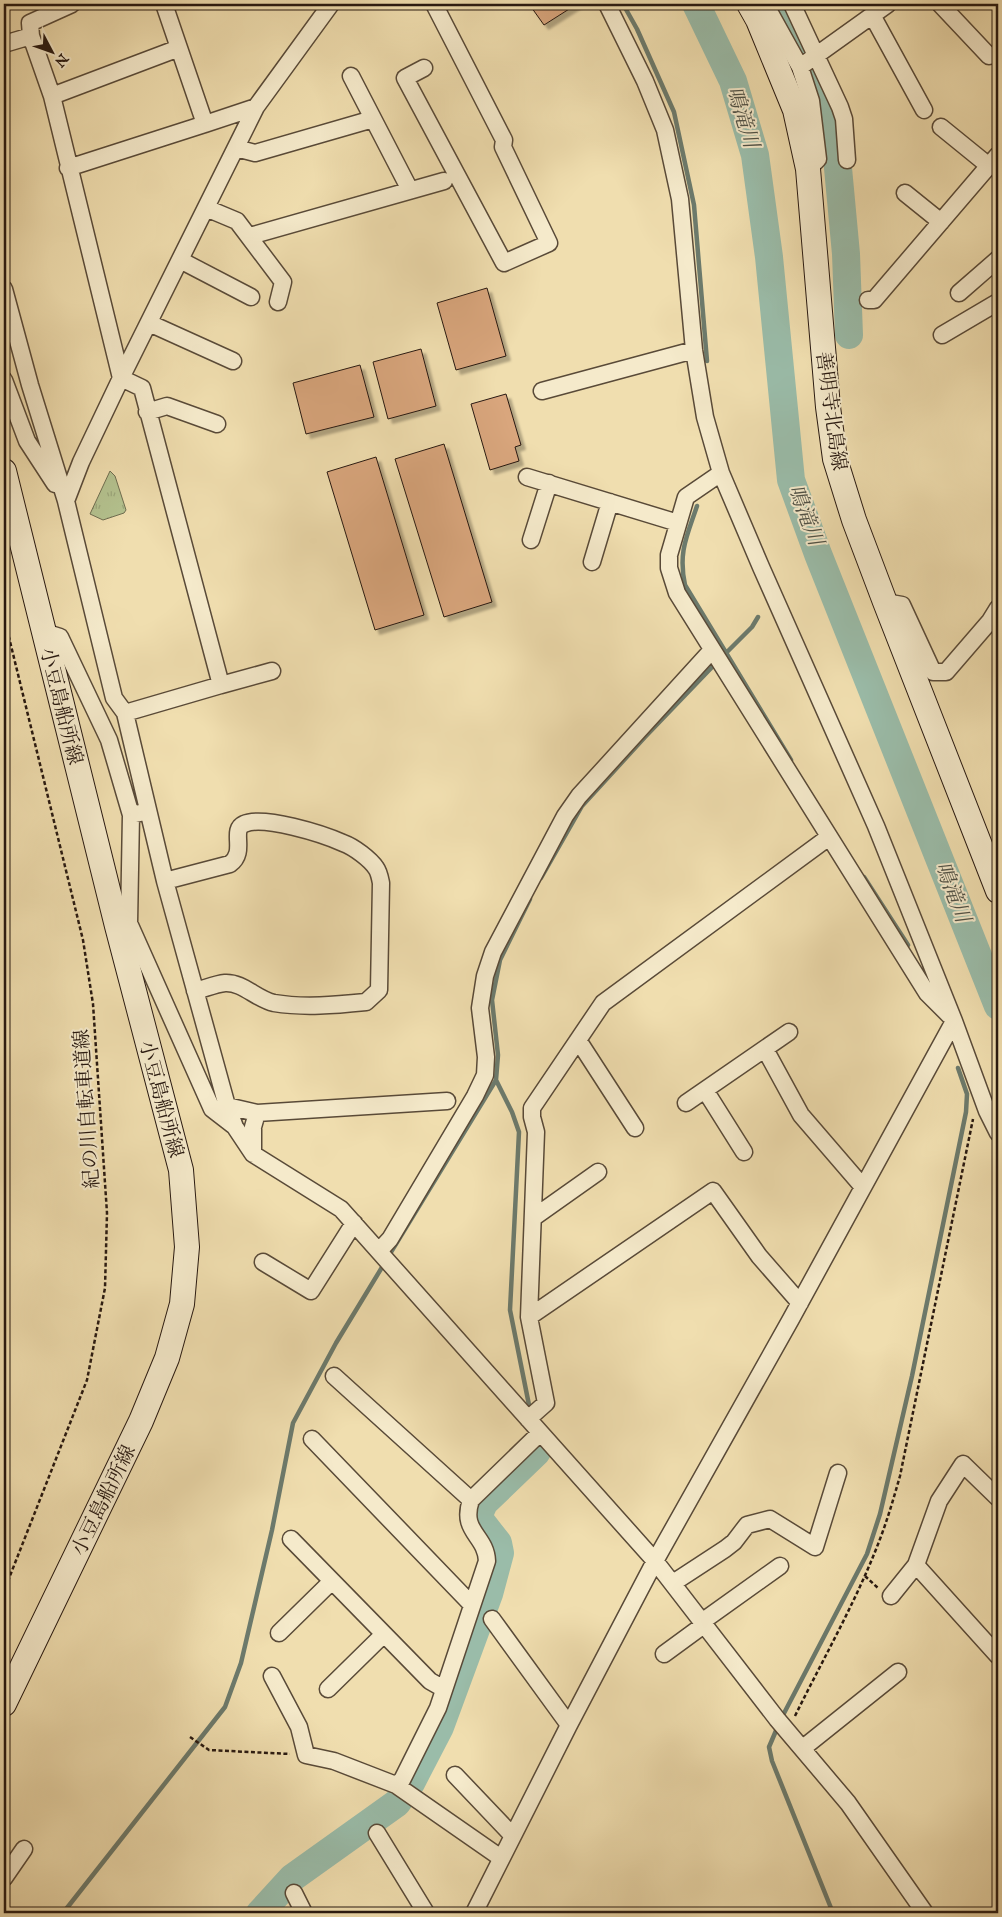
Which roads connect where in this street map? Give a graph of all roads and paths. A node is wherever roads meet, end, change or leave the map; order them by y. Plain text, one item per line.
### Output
1 (72, 4) edge
2 (164, 4) edge
3 (331, 4) edge
4 (434, 4) edge
5 (607, 4) edge
6 (749, 4) edge
7 (765, 4) edge
8 (792, 4) edge
9 (888, 4) edge
10 (940, 4) edge
11 (872, 15) junction
12 (31, 36) junction
13 (4, 44) edge
14 (179, 48) junction
15 (816, 54) junction
16 (989, 56) dead end
17 (800, 67) junction
18 (424, 68) dead end
19 (351, 76) dead end
20 (52, 96) junction
21 (256, 106) junction
22 (924, 110) dead end
23 (373, 120) junction
24 (205, 124) junction
25 (941, 127) dead end
26 (236, 148) junction
27 (847, 160) dead end
28 (994, 161) edge
29 (68, 168) junction
30 (808, 169) junction
31 (444, 181) dead end
32 (410, 190) junction
33 (905, 193) dead end
34 (206, 208) junction
35 (941, 222) junction
36 (250, 236) junction
37 (998, 259) edge
38 (180, 260) junction
39 (4, 289) edge
40 (959, 293) dead end
41 (251, 297) dead end
42 (868, 300) dead end
43 (278, 302) dead end
44 (998, 302) edge
45 (149, 323) junction
46 (942, 335) dead end
47 (694, 350) junction
48 (233, 361) dead end
49 (121, 378) junction
50 (4, 380) edge
51 (542, 392) dead end
52 (147, 412) junction
53 (218, 424) dead end
54 (4, 471) edge
55 (722, 473) junction
56 (527, 477) dead end
57 (549, 483) junction
58 (66, 501) junction
59 (610, 502) junction
60 (678, 523) junction
61 (531, 540) dead end
62 (592, 562) dead end
63 (885, 602) junction
64 (997, 614) edge
65 (4, 617) edge
66 (44, 632) junction
67 (716, 656) junction
68 (272, 670) dead end
69 (221, 685) junction
70 (125, 713) junction
71 (139, 813) junction
72 (829, 837) junction
73 (165, 881) junction
74 (998, 891) edge
75 (123, 924) junction
76 (195, 991) junction
77 (954, 1021) junction
78 (789, 1032) dead end
79 (578, 1040) junction
80 (765, 1048) junction
81 (705, 1090) junction
82 (981, 1094) junction
83 (447, 1101) dead end
84 (686, 1103) dead end
85 (227, 1106) junction
86 (257, 1113) junction
87 (235, 1127) junction
88 (635, 1128) dead end
89 (998, 1133) edge
90 (744, 1152) dead end
91 (253, 1154) junction
92 (598, 1172) dead end
93 (863, 1187) junction
94 (533, 1218) junction
95 (354, 1223) junction
96 (381, 1253) junction
97 (264, 1262) dead end
98 (800, 1303) junction
99 (529, 1317) junction
100 (334, 1376) dead end
101 (528, 1419) junction
102 (540, 1433) junction
103 (312, 1438) dead end
104 (838, 1473) dead end
105 (998, 1498) edge
106 (471, 1500) junction
107 (291, 1539) dead end
108 (655, 1561) junction
109 (916, 1565) junction
110 (780, 1566) dead end
111 (332, 1581) junction
112 (673, 1583) junction
113 (4, 1591) edge
114 (891, 1596) dead end
115 (472, 1605) junction
116 (492, 1619) dead end
117 (704, 1623) junction
118 (279, 1633) dead end
119 (384, 1634) junction
120 (664, 1654) dead end
121 (998, 1656) edge
122 (898, 1672) dead end
123 (272, 1676) dead end
124 (328, 1688) dead end
125 (444, 1689) junction
126 (4, 1704) edge
127 (569, 1725) junction
128 (783, 1726) junction
129 (190, 1736) dead end
130 (803, 1748) junction
131 (306, 1755) junction
132 (455, 1775) dead end
133 (403, 1790) junction
134 (377, 1833) dead end
135 (512, 1835) junction
136 (24, 1849) dead end
137 (501, 1858) junction
138 (4, 1878) edge
139 (294, 1893) dead end
140 (304, 1913) edge
141 (426, 1913) edge
142 (474, 1913) edge
143 (925, 1913) edge

1 - 12 street
2 - 14 street
3 - 21 street
4 - 18 street
5 - 47 street
6 - 30 main road, 善明寺北島線
7 - 17 street
8 - 15 street
9 - 11 street
10 - 16 street
11 - 15 street
11 - 22 street
12 - 13 street
12 - 20 street
14 - 20 street
14 - 24 street
15 - 17 street
15 - 27 street
17 - 30 street
19 - 23 street
20 - 29 street
21 - 24 street
21 - 26 street
23 - 26 street
23 - 32 street
24 - 29 street
25 - 28 street
26 - 34 street
28 - 35 street
29 - 49 street
30 - 63 main road, 善明寺北島線
31 - 32 street
32 - 36 street
33 - 35 street
34 - 36 street
34 - 38 street
35 - 42 street
36 - 43 street
37 - 40 street
38 - 41 street
38 - 45 street
39 - 58 street
44 - 46 street
45 - 48 street
45 - 49 street
47 - 51 street
47 - 55 street
49 - 52 street
49 - 58 street
50 - 58 street
52 - 53 street
52 - 69 street
54 - 66 main road, 小豆島船所線
55 - 60 street
55 - 77 street
56 - 57 street
57 - 59 street
57 - 61 street
58 - 70 street
59 - 60 street
59 - 62 street
60 - 67 street
63 - 64 street
63 - 74 main road, 善明寺北島線
65 - 113 path, 紀の川自転車道線
66 - 71 street
66 - 75 main road, 小豆島船所線
67 - 72 street
67 - 96 street
68 - 69 street
69 - 70 street
70 - 71 street
71 - 73 street
71 - 75 street
72 - 77 street
72 - 79 street
73 - 76 street
73 - 76 street
75 - 87 street
75 - 126 main road, 小豆島船所線
76 - 85 street
77 - 82 street
77 - 93 street
78 - 80 street
79 - 88 street
79 - 94 street
80 - 81 street
80 - 93 street
81 - 84 street
81 - 90 street
82 - 89 street
82 - 128 path
83 - 86 street
85 - 86 street
85 - 87 street
86 - 91 street
87 - 91 street
91 - 95 street
92 - 94 street
93 - 98 street
94 - 99 street
95 - 96 street
95 - 97 street
96 - 101 street
98 - 99 street
98 - 108 street
99 - 101 street
100 - 106 street
101 - 102 street
102 - 106 street
102 - 108 street
103 - 115 street
104 - 112 street
105 - 109 street
106 - 115 street
107 - 111 street
108 - 112 street
108 - 127 street
109 - 114 street
109 - 121 street
110 - 117 street
111 - 118 street
111 - 119 street
112 - 117 street
115 - 125 street
116 - 127 street
117 - 120 street
117 - 128 street
119 - 124 street
119 - 125 street
122 - 130 street
123 - 131 street
125 - 133 street
127 - 135 street
128 - 130 street
129 - 131 path
130 - 143 street
131 - 133 street
132 - 135 street
133 - 137 street
134 - 141 street
135 - 137 street
136 - 138 street
137 - 142 street
139 - 140 street

